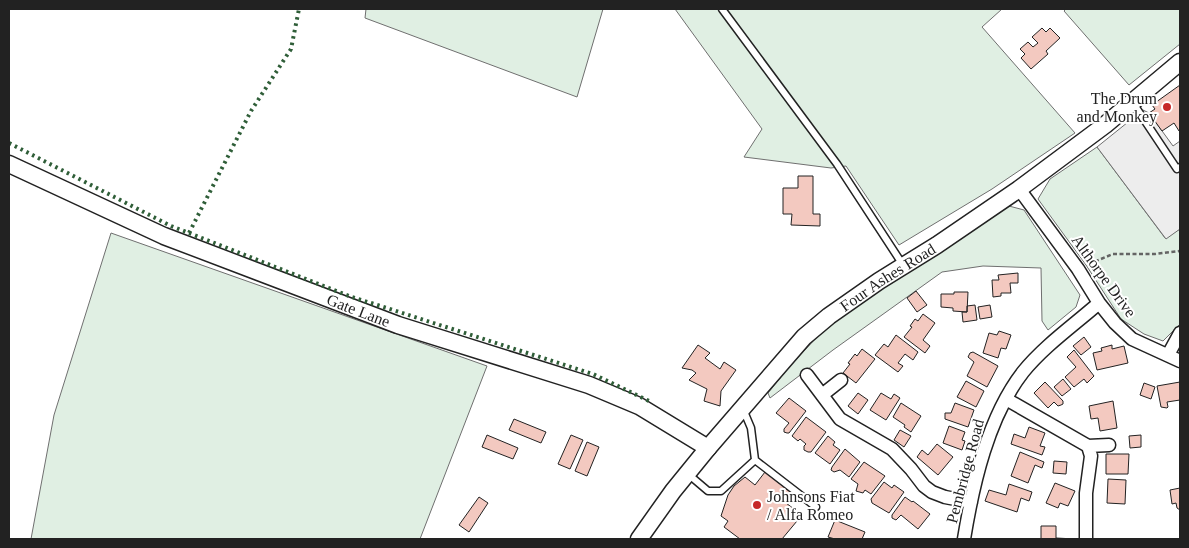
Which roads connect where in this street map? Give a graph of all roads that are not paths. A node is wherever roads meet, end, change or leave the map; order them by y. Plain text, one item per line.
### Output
1 (722, 9) edge
2 (1180, 62) edge
3 (1132, 102) junction
4 (9, 164) edge
5 (1180, 167) edge
6 (1019, 189) junction
7 (903, 266) junction
8 (1100, 303) junction
9 (1180, 334) edge
10 (1168, 355) junction
11 (1180, 361) edge
12 (807, 375) dead end
13 (841, 380) dead end
14 (822, 395) junction
15 (1006, 399) junction
16 (742, 408) junction
17 (1109, 445) dead end
18 (1088, 446) junction
19 (708, 448) junction
20 (755, 460) junction
21 (687, 474) junction
22 (972, 502) junction
23 (816, 507) dead end
24 (640, 539) edge
25 (964, 539) edge
26 (1086, 539) edge

1 - 7 lane
2 - 3 street, Four Ashes Road
3 - 5 lane
3 - 6 street, Four Ashes Road
4 - 19 street, Gate Lane
6 - 7 street, Four Ashes Road
6 - 8 street, Althorpe Drive
7 - 16 street, Four Ashes Road
8 - 10 street, Althorpe Drive
8 - 15 street, Pembridge Road
9 - 10 street
10 - 11 street, Althorpe Drive
12 - 14 street
13 - 14 street
14 - 22 street
15 - 18 street
15 - 22 street, Pembridge Road
16 - 19 street, Four Ashes Road
16 - 20 lane
17 - 18 street
18 - 26 street
19 - 21 street, Four Ashes Road
20 - 21 lane
20 - 23 lane
21 - 24 street, Four Ashes Road
22 - 25 street, Pembridge Road

